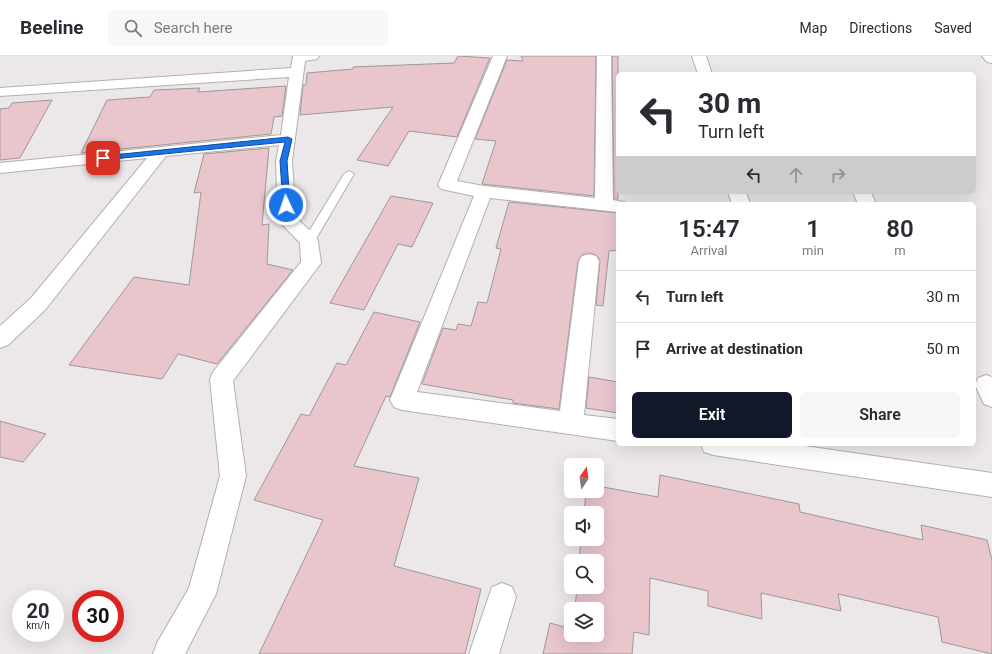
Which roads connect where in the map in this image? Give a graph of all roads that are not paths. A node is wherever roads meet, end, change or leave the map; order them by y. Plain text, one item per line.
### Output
1 (312, 56) edge
2 (500, 56) edge
3 (604, 56) edge
4 (700, 56) edge
5 (989, 56) edge
6 (992, 59) edge
7 (297, 72) junction
8 (704, 72) edge
9 (0, 92) edge
10 (288, 139) junction
11 (161, 152) junction
12 (0, 168) edge
13 (349, 174) dead end
14 (484, 192) junction
15 (611, 205) edge
16 (309, 241) junction
17 (589, 261) dead end
18 (0, 339) edge
19 (571, 423) junction
20 (616, 430) edge
21 (727, 446) edge
22 (992, 485) edge
23 (502, 596) dead end
24 (168, 654) edge
25 (484, 654) edge

1 - 7 street
2 - 14 street
3 - 15 street
4 - 8 street
5 - 6 street
7 - 9 street
7 - 10 street
10 - 11 street
10 - 16 street
11 - 12 street
11 - 18 street
13 - 16 lane
14 - 15 street
14 - 19 street
16 - 24 street
17 - 19 street
19 - 20 street
21 - 22 street
23 - 25 street

